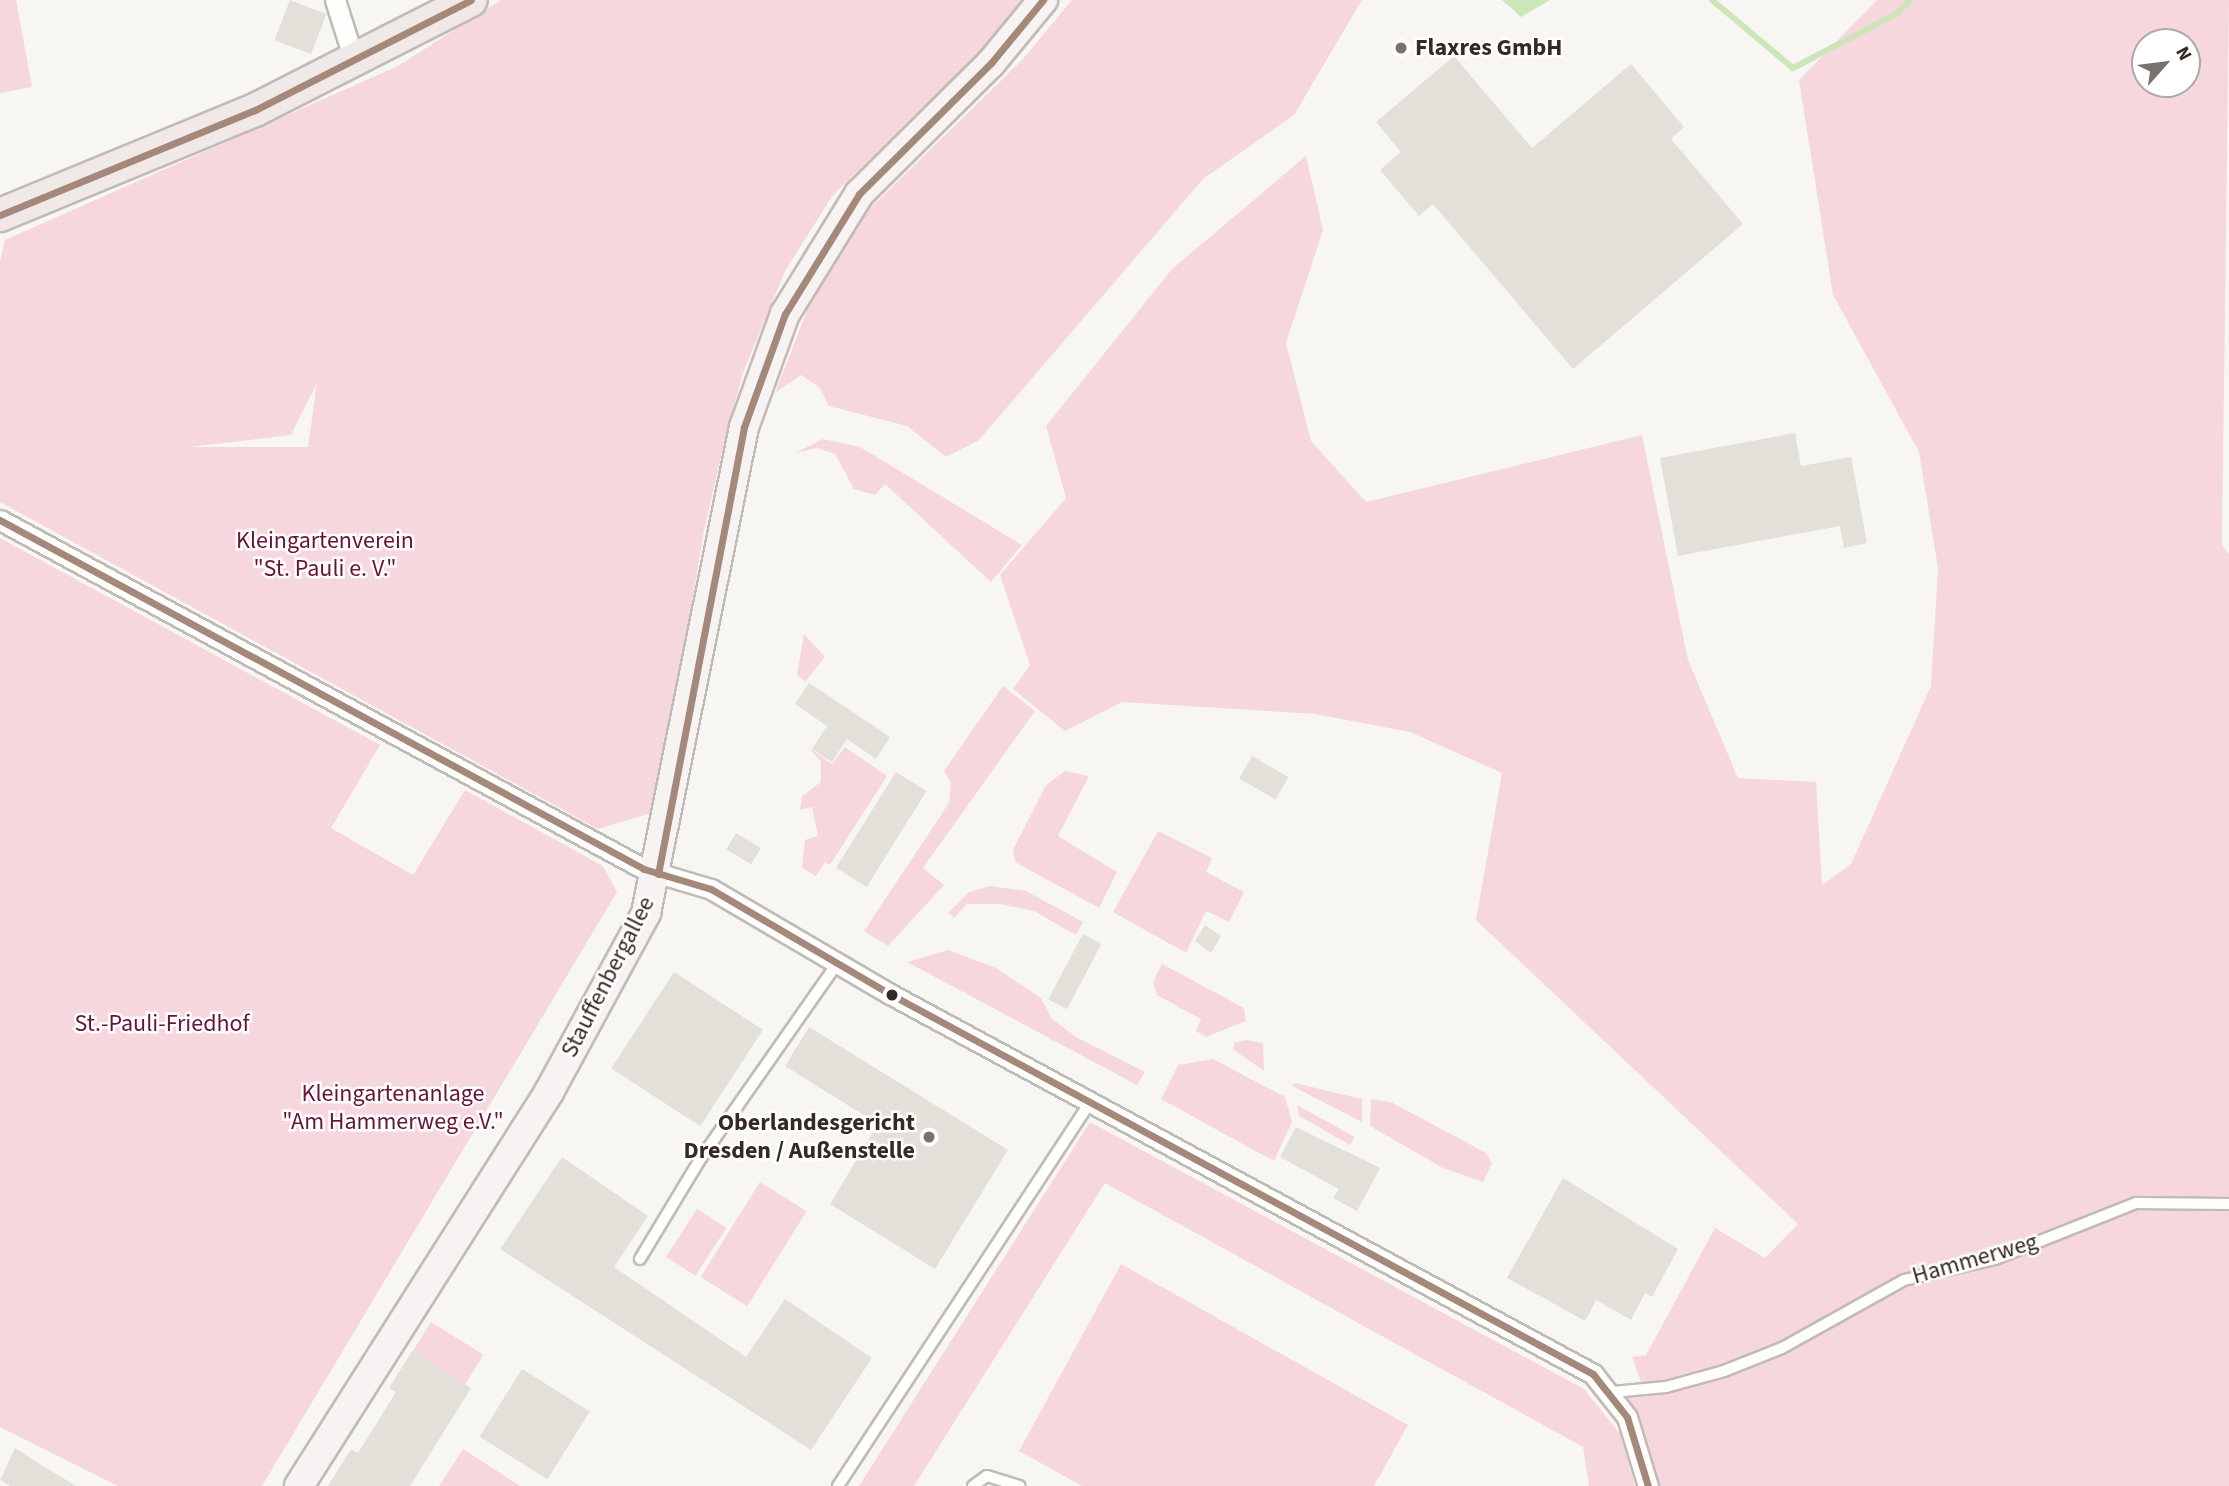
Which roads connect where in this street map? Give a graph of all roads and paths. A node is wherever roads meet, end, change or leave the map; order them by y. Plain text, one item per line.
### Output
1 (335, 0) edge
2 (471, 0) edge
3 (1043, 0) edge
4 (355, 63) junction
5 (0, 215) edge
6 (0, 520) edge
7 (658, 874) junction
8 (839, 961) junction
9 (1090, 1103) junction
10 (2229, 1204) edge
11 (640, 1259) dead end
12 (1613, 1392) junction
13 (299, 1486) edge
14 (838, 1486) edge
15 (973, 1486) edge
16 (1020, 1486) edge
17 (1648, 1486) edge

1 - 4 street
2 - 4 main road
3 - 7 main road, Stauffenbergallee
4 - 5 main road
6 - 7 street
7 - 8 street
7 - 13 main road, Stauffenbergallee
8 - 9 street
8 - 11 lane
9 - 12 street
9 - 14 lane
10 - 12 lane, Hammerweg
12 - 17 street
15 - 16 lane

